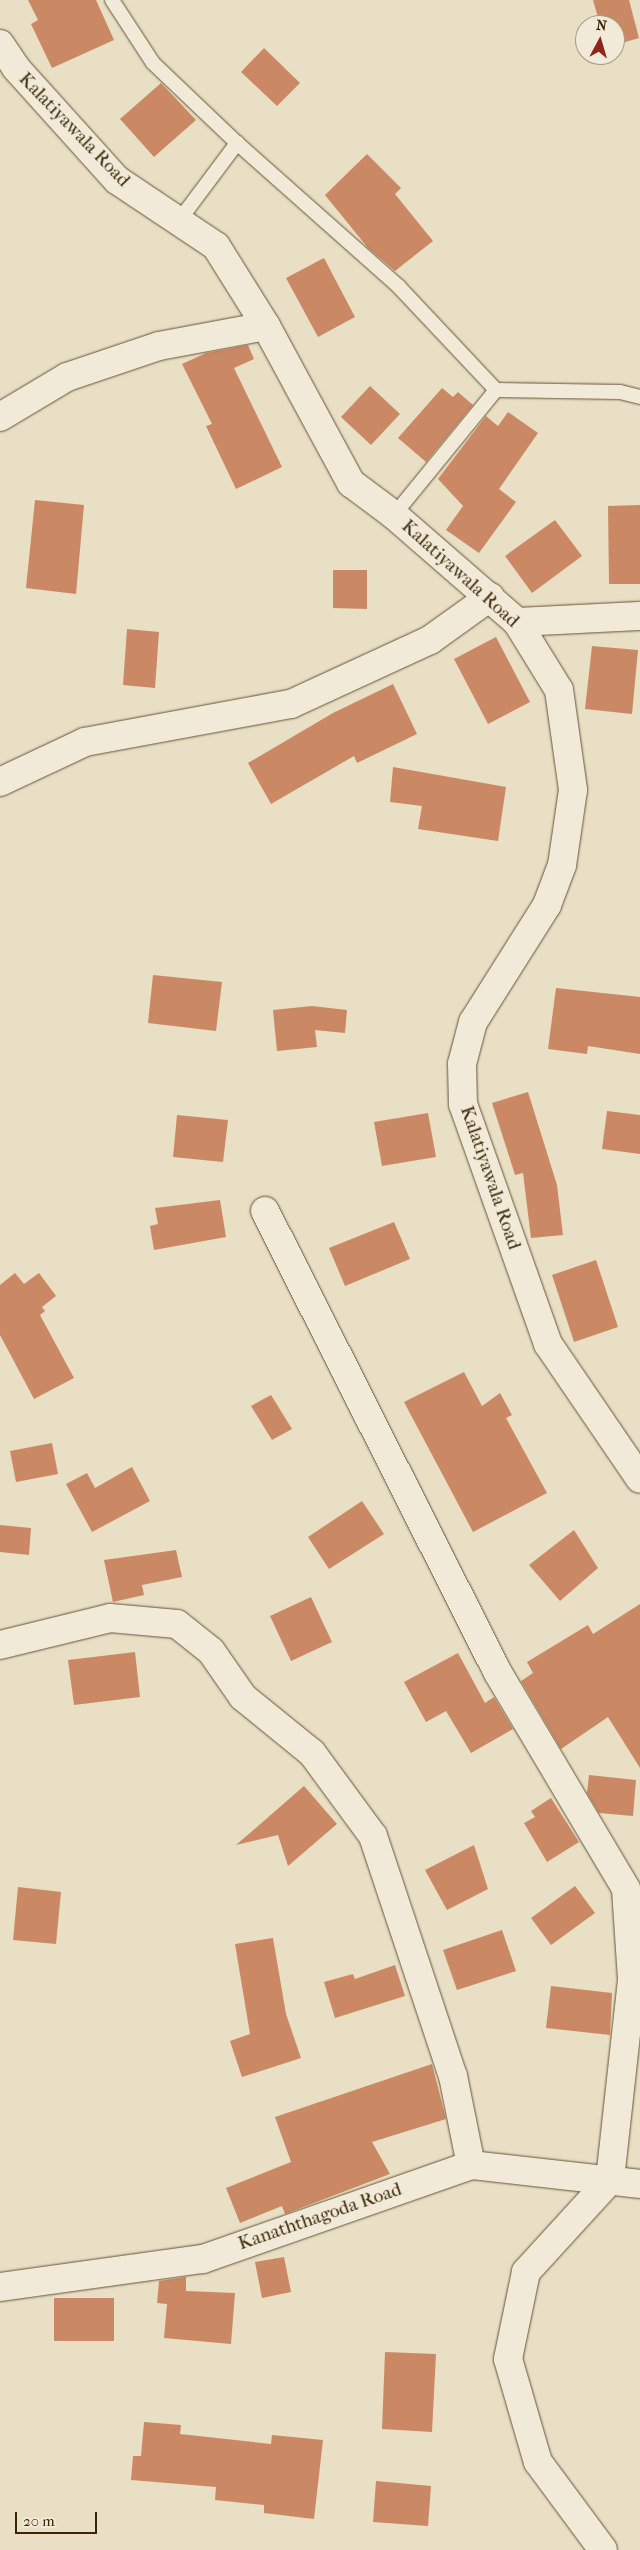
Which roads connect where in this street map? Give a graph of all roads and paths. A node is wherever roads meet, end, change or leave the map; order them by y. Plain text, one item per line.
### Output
1 (112, 0) edge
2 (0, 44) edge
3 (237, 143) junction
4 (178, 222) junction
5 (266, 326) junction
6 (496, 390) junction
7 (640, 397) edge
8 (0, 418) edge
9 (394, 516) junction
10 (490, 597) junction
11 (640, 616) edge
12 (517, 622) junction
13 (0, 782) edge
14 (264, 1211) dead end
15 (640, 1479) edge
16 (0, 1645) edge
17 (471, 2165) junction
18 (610, 2180) junction
19 (640, 2184) edge
20 (0, 2287) edge
21 (603, 2550) edge

1 - 3 lane
2 - 4 street, Kalatiyawala Road
3 - 4 lane
3 - 6 lane
4 - 5 street, Kalatiyawala Road
5 - 8 street
5 - 9 street, Kalatiyawala Road
6 - 7 lane
6 - 9 lane
9 - 10 street, Kalatiyawala Road
10 - 12 street, Kalatiyawala Road
10 - 13 street
11 - 12 street
12 - 15 street, Kalatiyawala Road
14 - 18 street
16 - 17 street
17 - 18 street, Kanaththagoda Road
17 - 20 street, Kanaththagoda Road
18 - 19 street, Kanaththagoda Road
18 - 21 street

